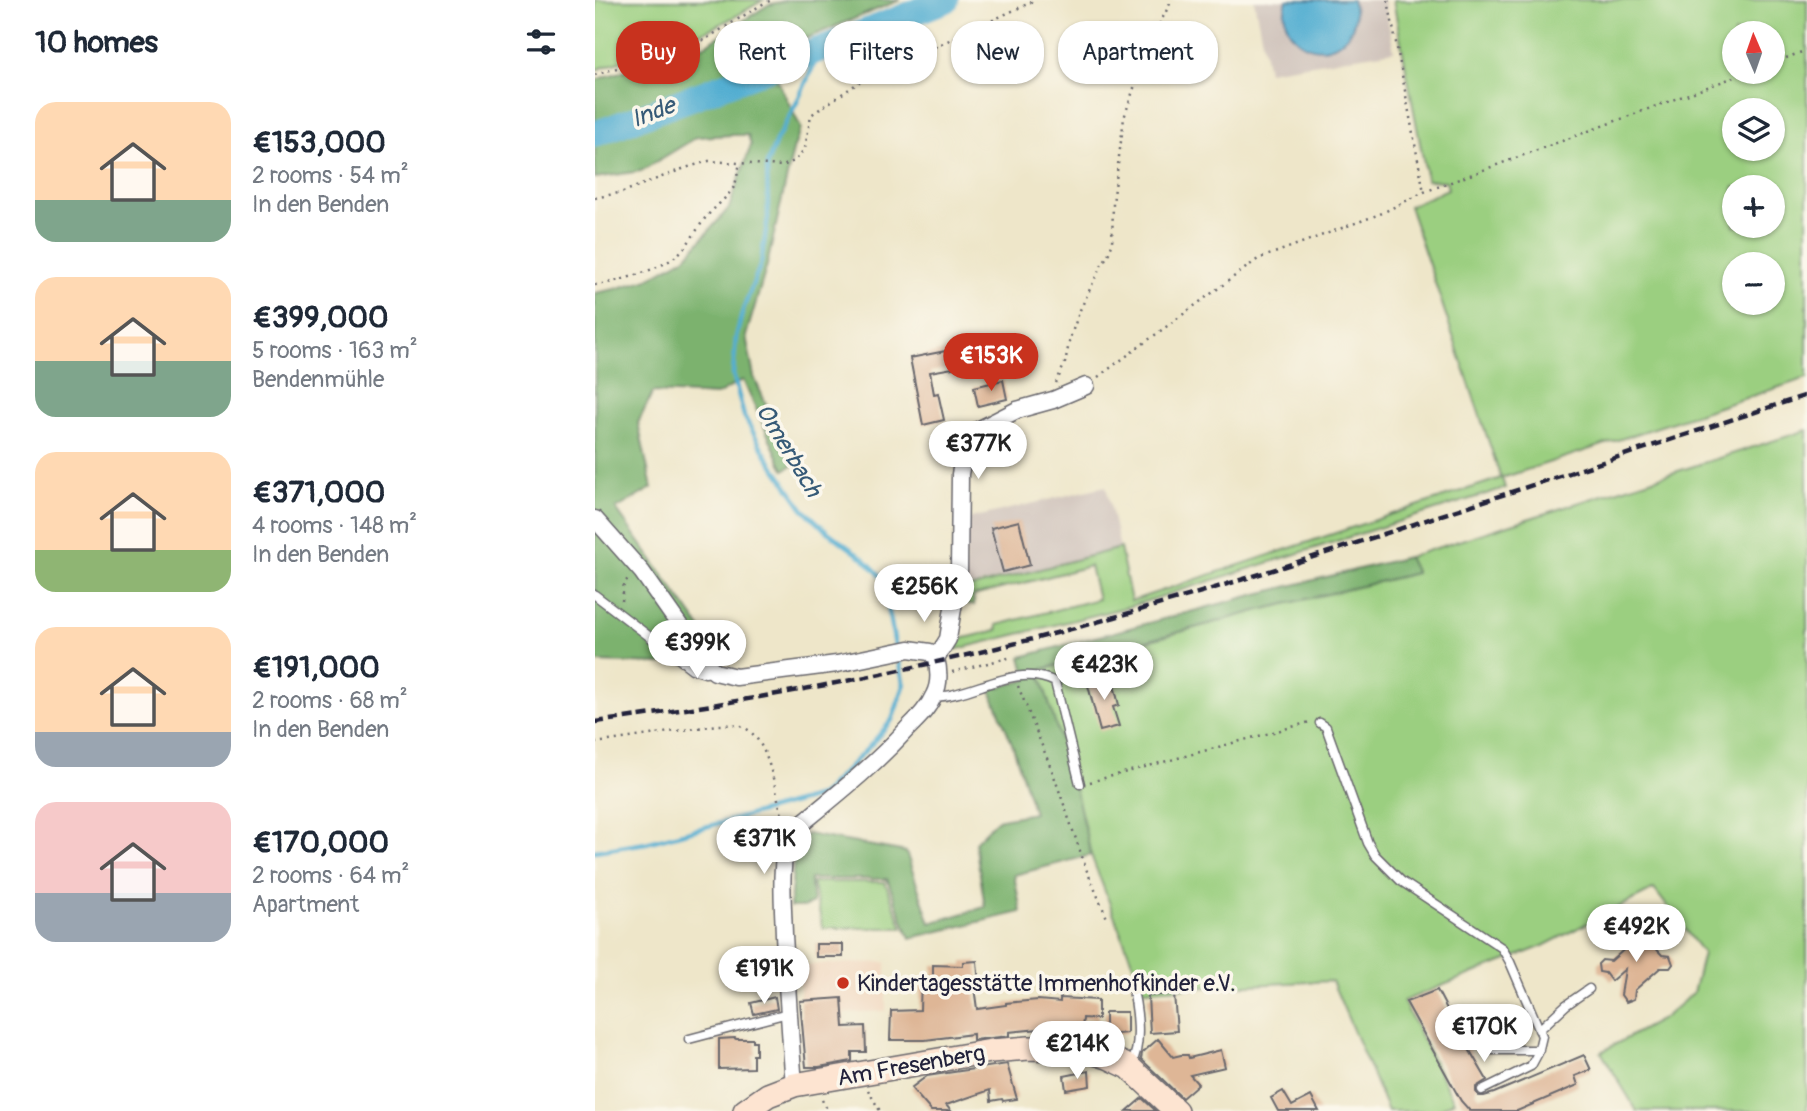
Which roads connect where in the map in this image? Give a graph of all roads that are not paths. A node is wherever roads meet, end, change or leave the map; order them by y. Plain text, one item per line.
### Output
1 (1086, 386) road end
2 (595, 519) edge
3 (595, 595) edge
4 (923, 653) junction
5 (715, 672) junction
6 (934, 697) junction
7 (1320, 723) road end
8 (1080, 784) road end
9 (1131, 983) dead end
10 (1589, 989) dead end
11 (788, 1013) junction
12 (1462, 1020) dead end
13 (1539, 1030) junction
14 (689, 1039) dead end
15 (1539, 1050) junction
16 (1129, 1067) junction
17 (795, 1085) junction
18 (1482, 1090) dead end
19 (745, 1111) edge
20 (1176, 1111) edge

1 - 4 street
2 - 5 street
3 - 5 lane
4 - 5 street
4 - 6 street
6 - 8 lane
6 - 11 street
7 - 13 lane
9 - 16 lane
10 - 13 lane
11 - 14 lane
11 - 17 street
12 - 15 lane
13 - 15 lane
15 - 18 lane
16 - 17 street, Am Fresenberg
16 - 20 street, Am Fresenberg
17 - 19 street, Am Fresenberg

